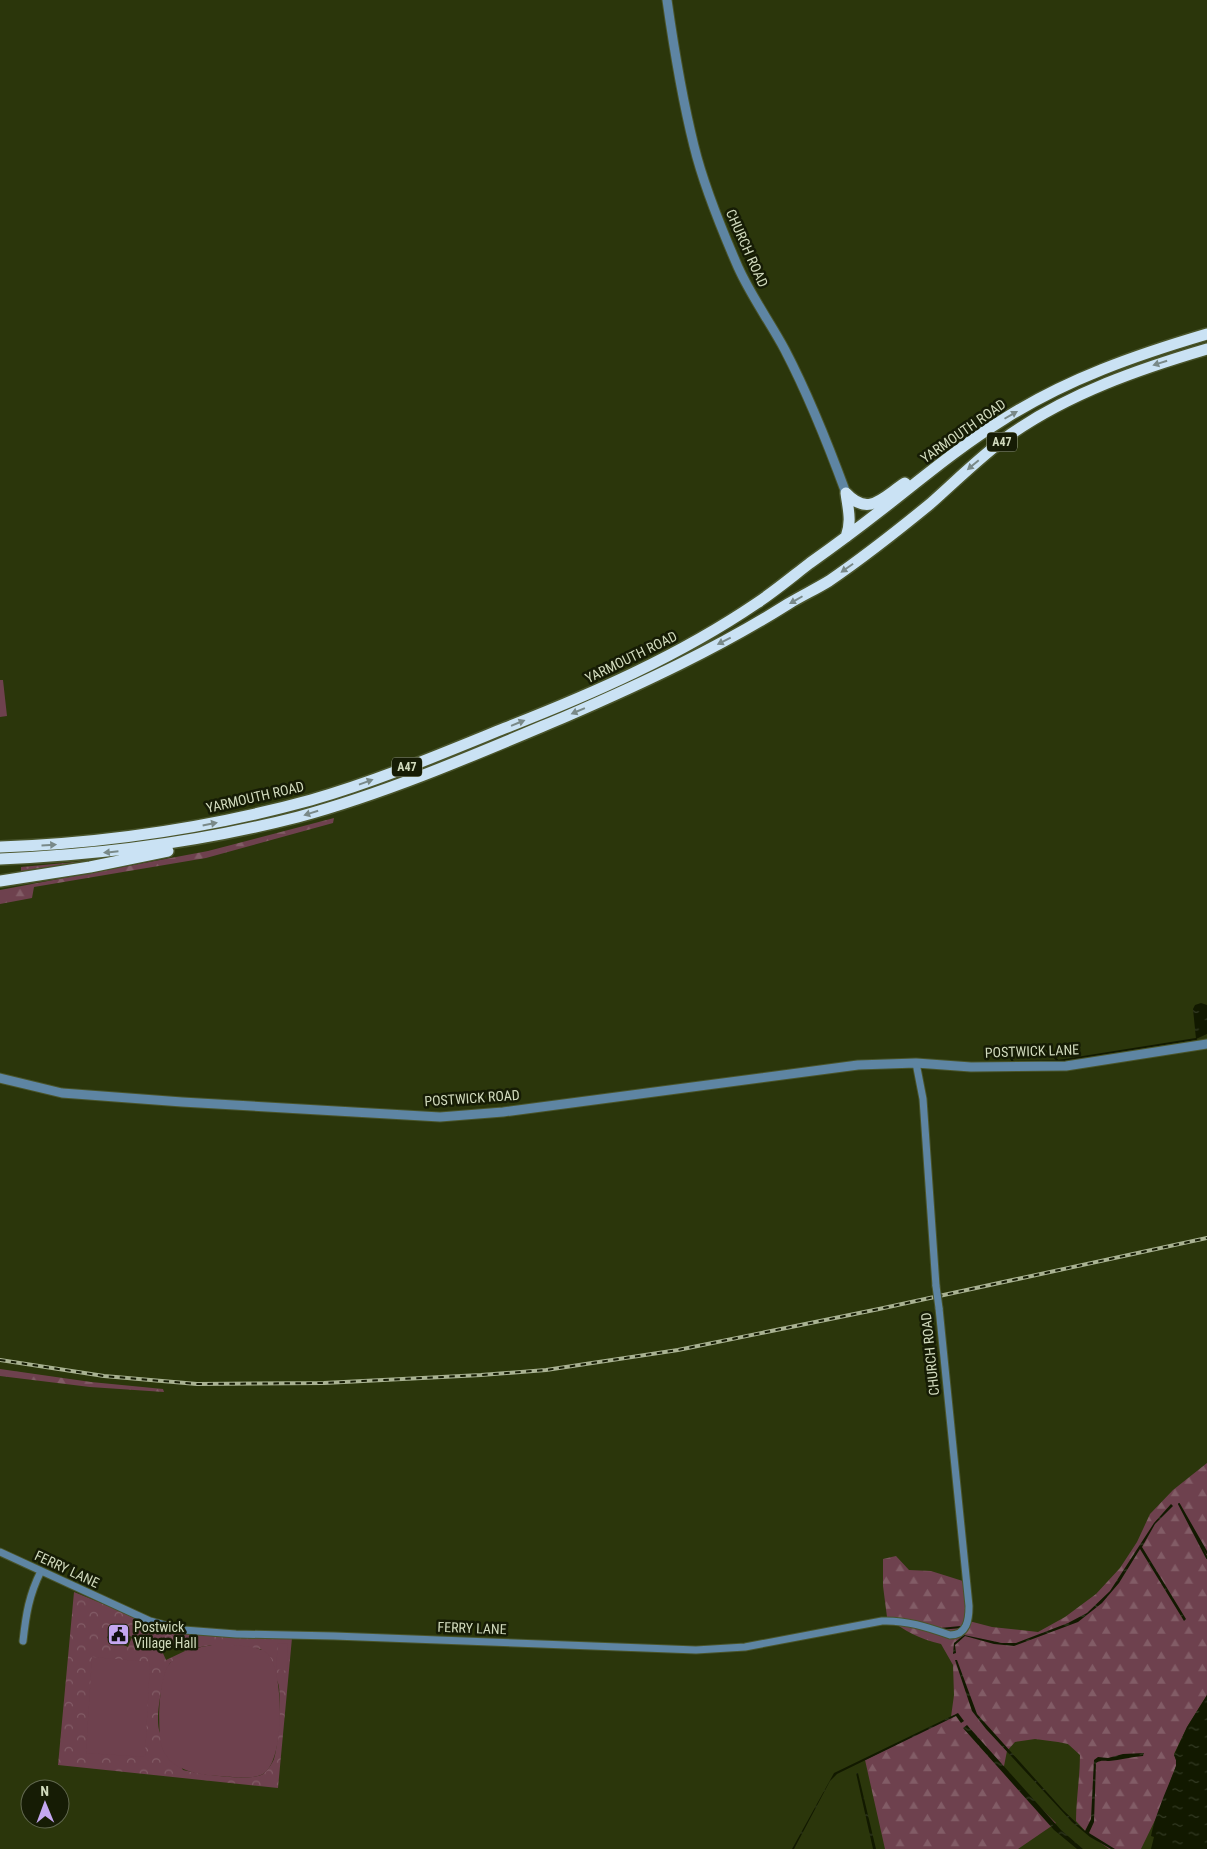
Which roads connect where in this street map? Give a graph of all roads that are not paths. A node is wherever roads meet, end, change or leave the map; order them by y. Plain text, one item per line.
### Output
1 (667, 0) edge
2 (1207, 334) edge
3 (1207, 349) edge
4 (933, 468) junction
5 (846, 493) junction
6 (846, 537) junction
7 (245, 829) junction
8 (0, 847) edge
9 (0, 859) edge
10 (0, 881) edge
11 (1207, 1044) edge
12 (916, 1063) junction
13 (0, 1078) edge
14 (0, 1552) edge
15 (41, 1570) junction
16 (954, 1635) joint
17 (23, 1641) dead end

1 - 5 street, CHURCH ROAD
4 -> 2 highway, YARMOUTH ROAD / A47
3 -> 7 highway, YARMOUTH ROAD / A47
4 - 5 highway, A47
4 - 6 highway, YARMOUTH ROAD / A47
5 - 6 highway
8 -> 6 highway, YARMOUTH ROAD / A47
7 -> 9 highway, A47
7 - 10 highway, A47
11 - 12 street, POSTWICK LANE
12 - 13 street, POSTWICK ROAD
12 - 16 street, CHURCH ROAD, bridge
14 - 15 street, FERRY LANE
15 - 16 street, FERRY LANE
15 - 17 street

